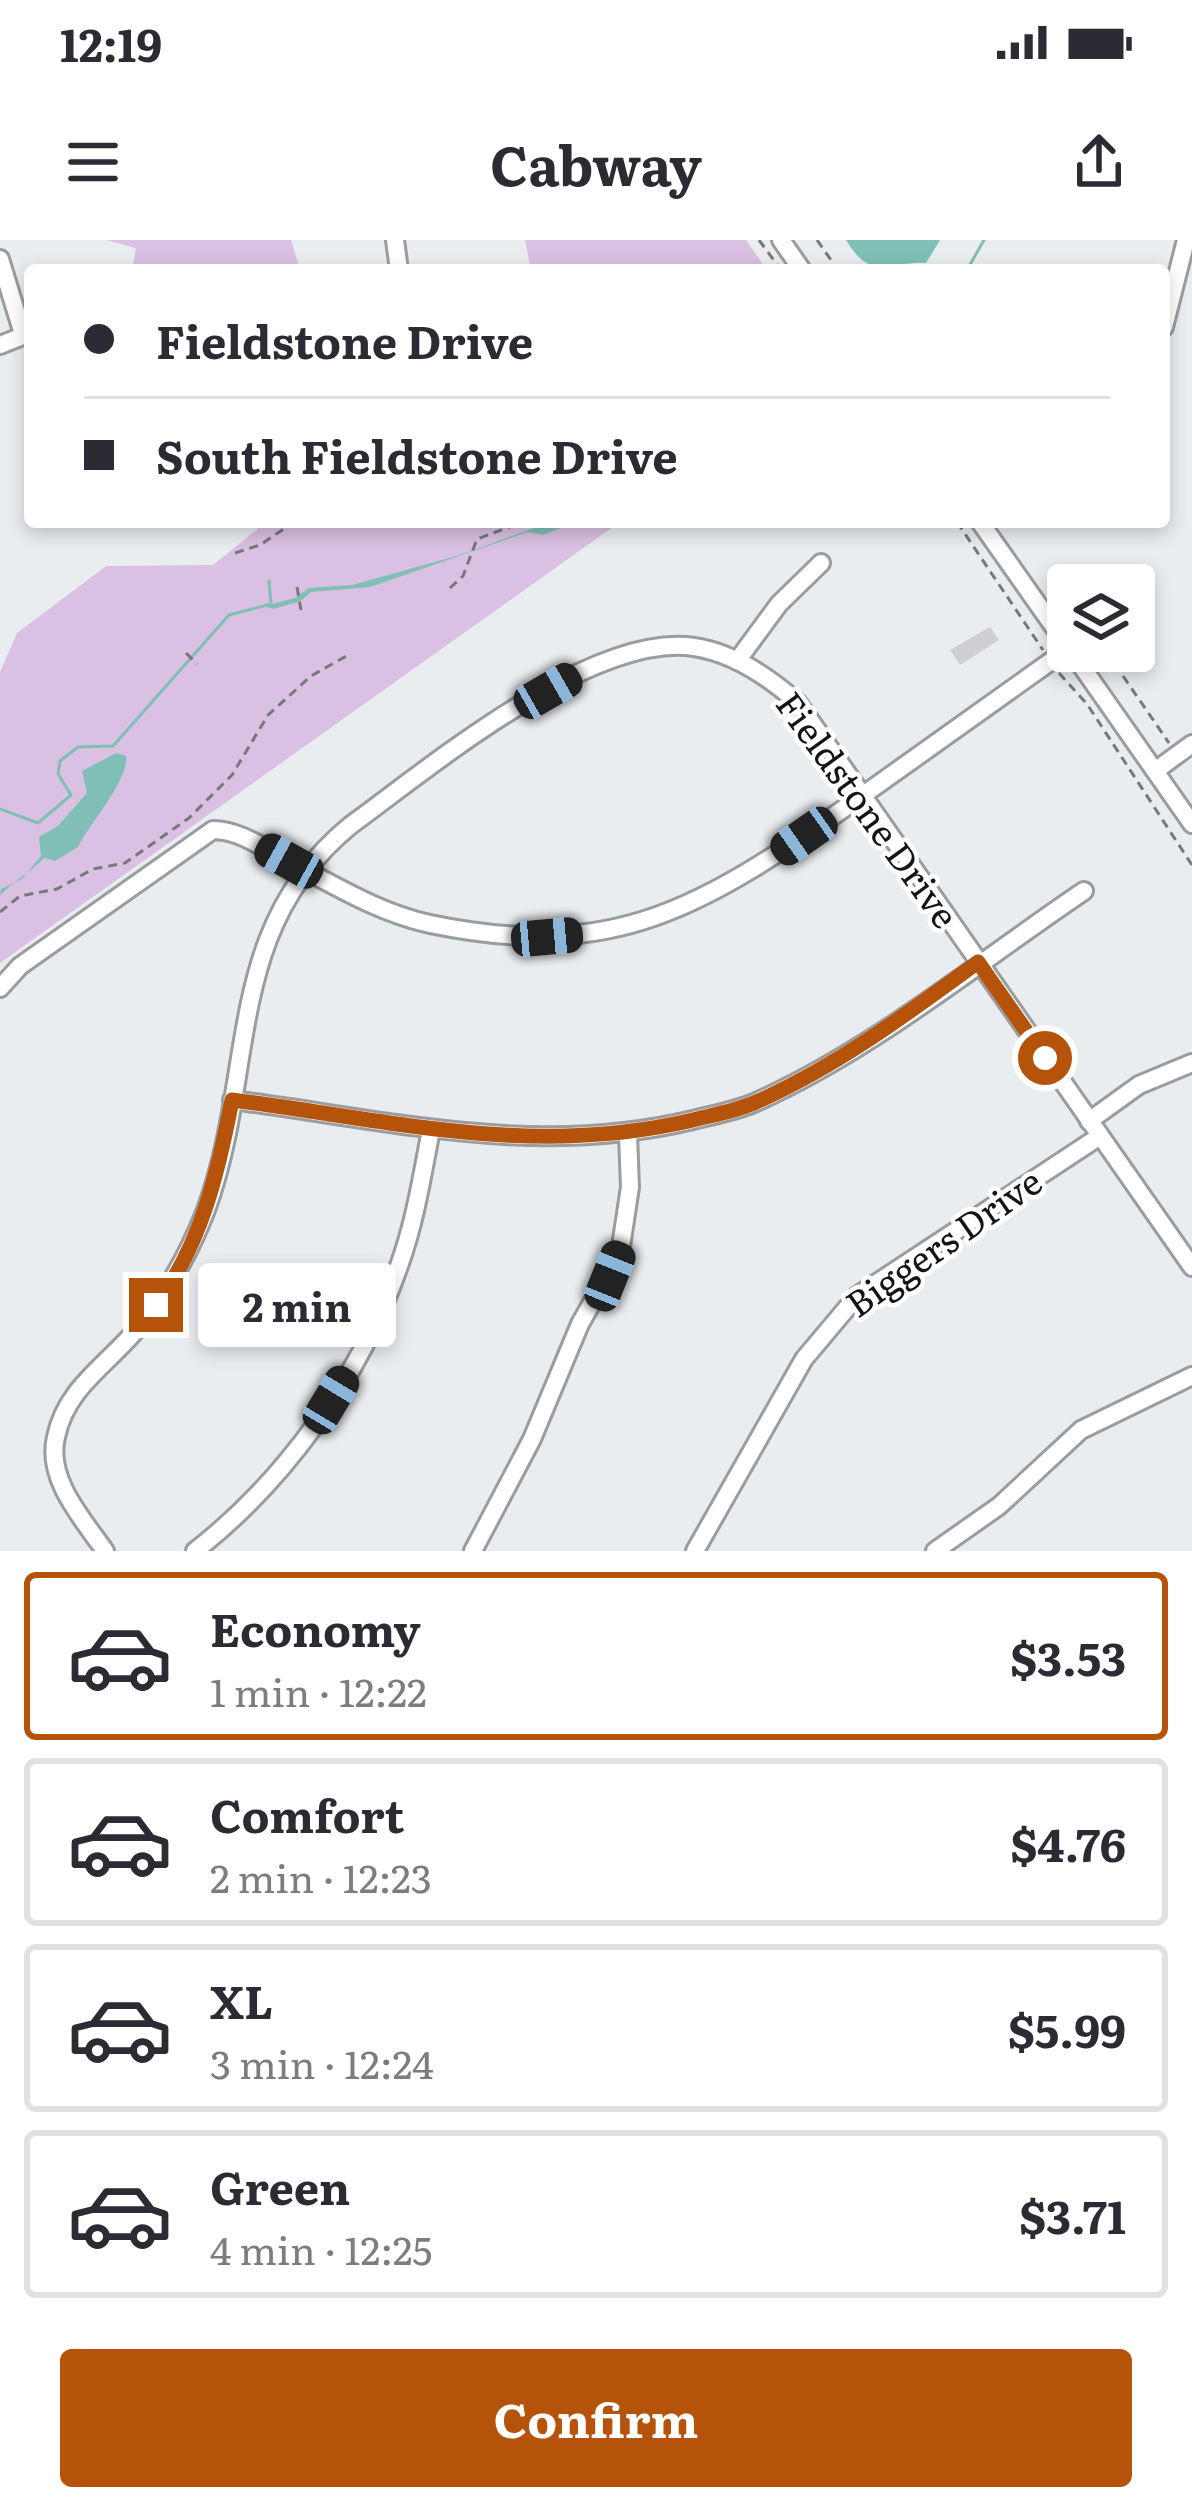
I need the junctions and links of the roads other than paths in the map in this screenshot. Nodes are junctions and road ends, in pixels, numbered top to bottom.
1 (1186, 240) edge
2 (0, 259) edge
3 (1170, 304) edge
4 (24, 326) edge
5 (985, 528) edge
6 (820, 563) dead end
7 (1047, 617) edge
8 (737, 661) junction
9 (1047, 664) edge
10 (1085, 672) edge
11 (1184, 749) edge
12 (1155, 771) junction
13 (862, 796) junction
14 (1192, 824) edge
15 (306, 870) junction
16 (1084, 891) dead end
17 (978, 962) junction
18 (0, 988) edge
19 (1192, 1063) edge
20 (232, 1100) junction
21 (1094, 1129) junction
22 (431, 1130) junction
23 (628, 1135) junction
24 (1192, 1268) edge
25 (1192, 1376) edge
26 (105, 1551) edge
27 (195, 1551) edge
28 (473, 1551) edge
29 (694, 1551) edge
30 (935, 1551) edge

1 - 3 street
2 - 4 street
5 - 7 street
6 - 8 street
8 - 13 street, Fieldstone Drive
8 - 15 street
9 - 13 street
10 - 12 street
11 - 12 street
12 - 14 street
13 - 15 street
13 - 17 street, Fieldstone Drive
15 - 18 street
15 - 20 street
16 - 17 street
17 - 21 street, Fieldstone Drive
17 - 23 street
19 - 21 street, Biggers Drive
20 - 22 street
20 - 26 street
21 - 24 street, Fieldstone Drive
21 - 29 street, Biggers Drive
22 - 23 street
22 - 27 street
23 - 28 street
25 - 30 street

